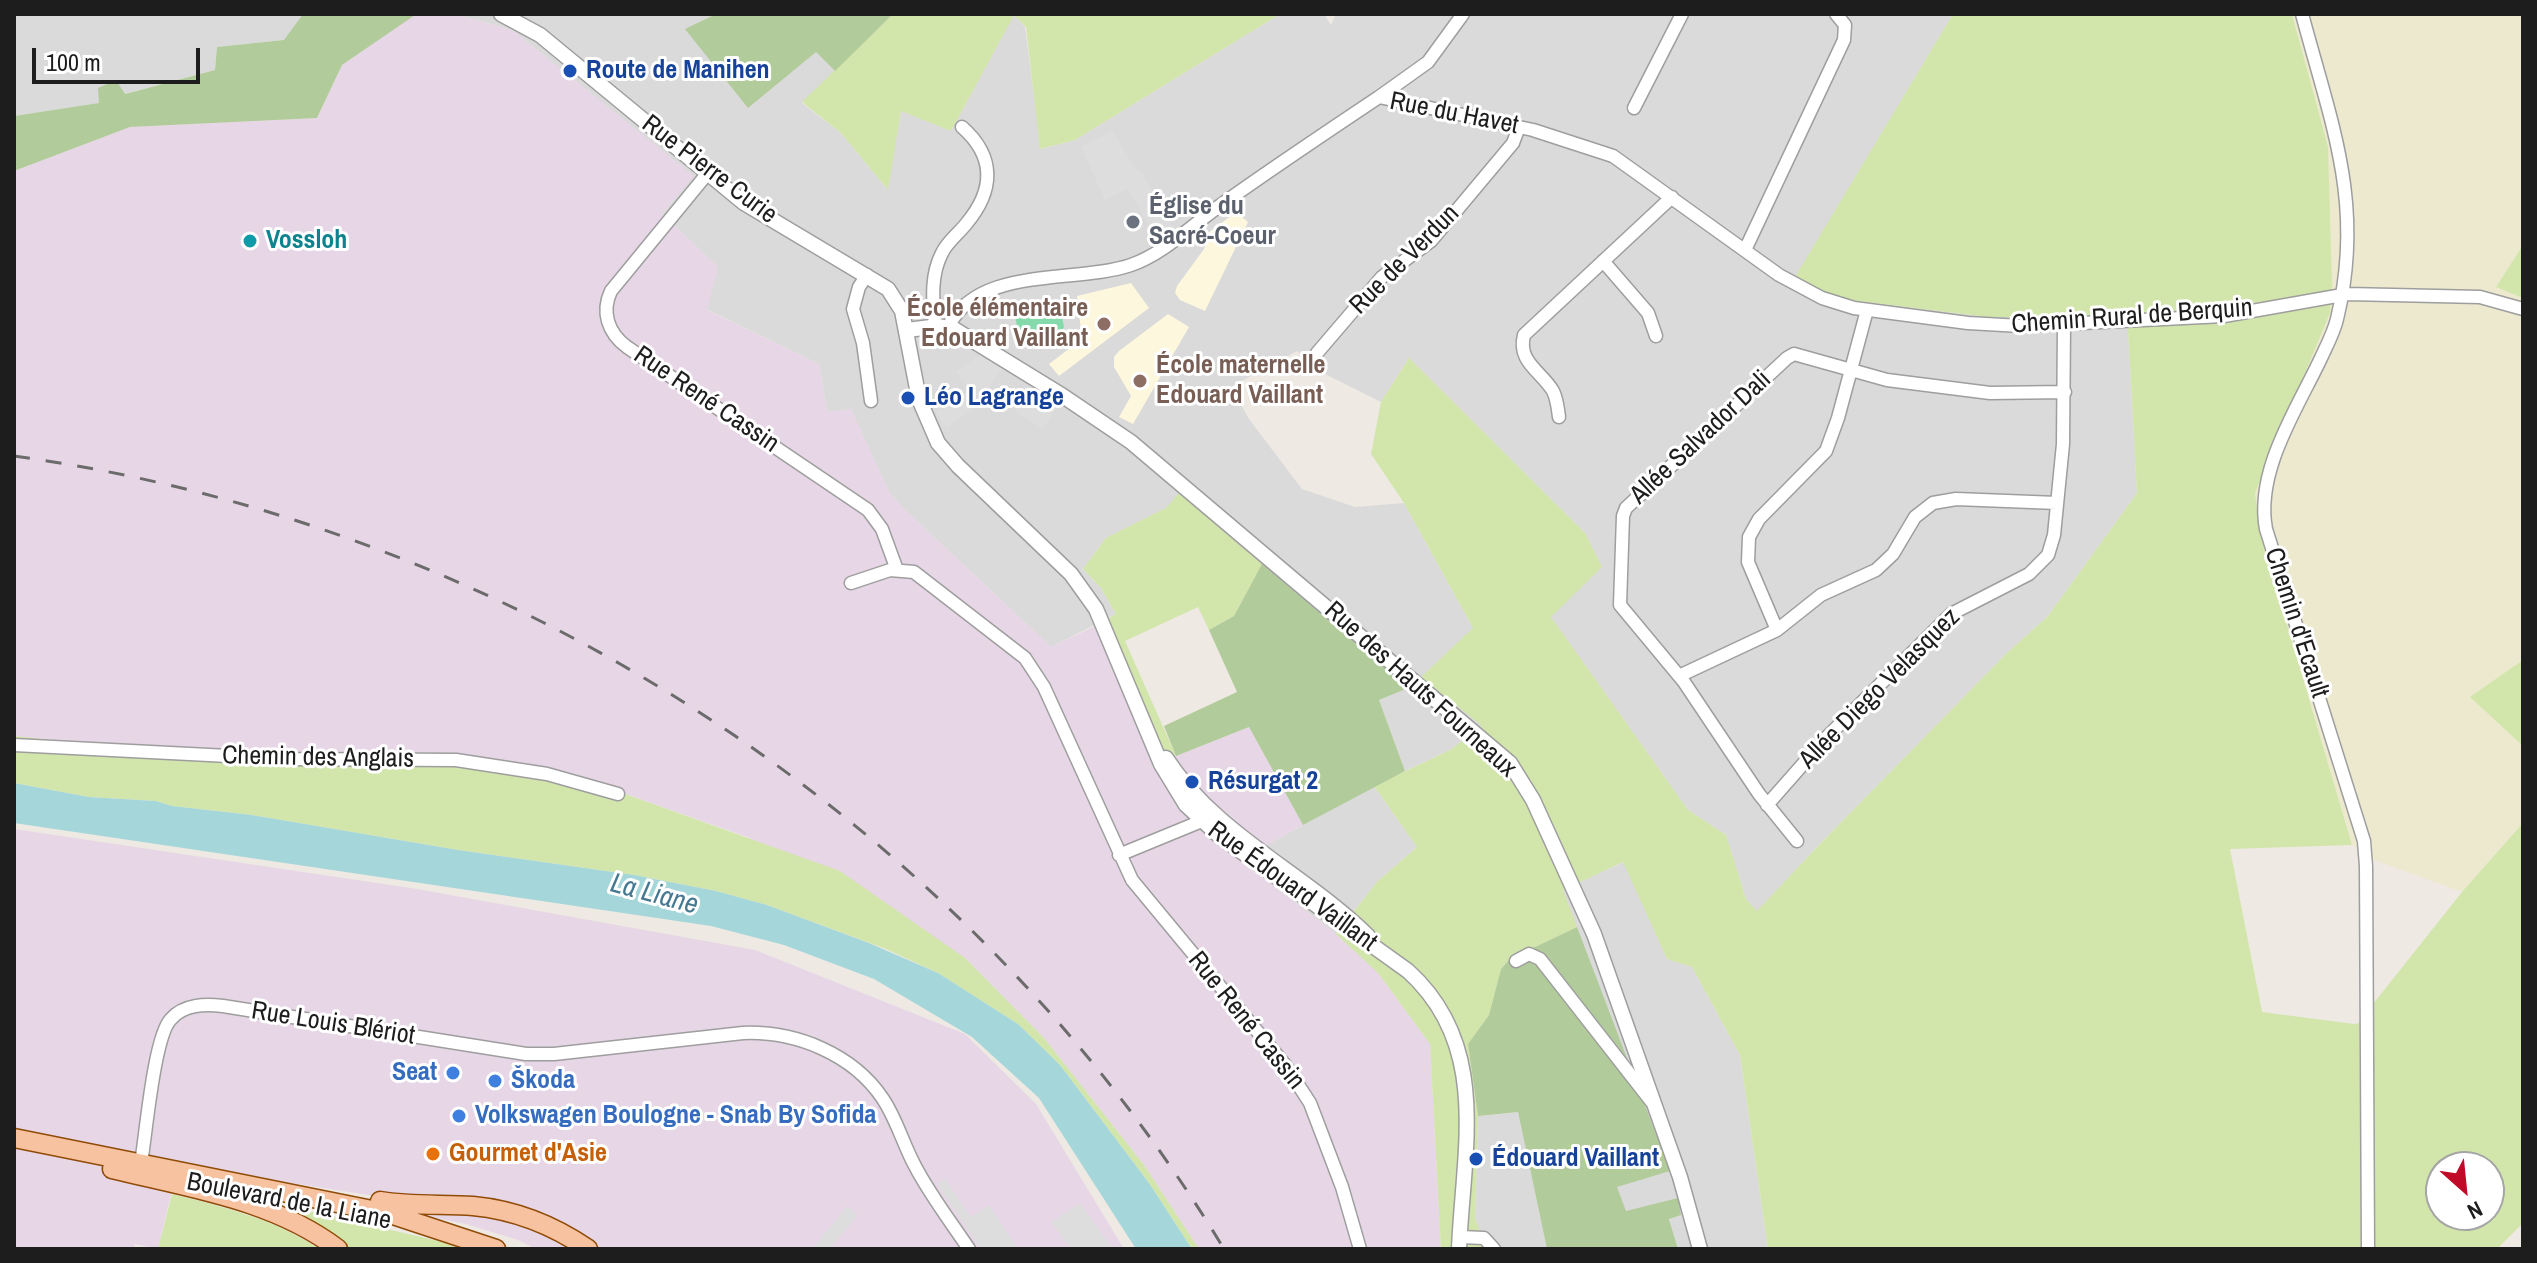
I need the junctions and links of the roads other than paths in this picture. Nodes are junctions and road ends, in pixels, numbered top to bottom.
1 (1463, 14) edge
2 (1682, 14) edge
3 (1836, 14) edge
4 (2302, 14) edge
5 (509, 15) edge
6 (1379, 97) junction
7 (1634, 108) dead end
8 (962, 127) dead end
9 (1519, 127) junction
10 (707, 174) junction
11 (1672, 197) junction
12 (1745, 250) junction
13 (1603, 261) junction
14 (867, 275) junction
15 (1793, 283) joint
16 (2342, 295) junction
17 (2523, 309) edge
18 (1867, 310) junction
19 (2064, 325) junction
20 (942, 326) junction
21 (907, 330) junction
22 (1656, 336) dead end
23 (1317, 353) dead end
24 (1851, 371) junction
25 (2065, 392) junction
26 (871, 401) dead end
27 (1559, 417) dead end
28 (2057, 503) junction
29 (897, 570) junction
30 (851, 583) dead end
31 (1777, 630) junction
32 (1679, 676) junction
33 (1149, 730) junction
34 (14, 745) edge
35 (618, 794) dead end
36 (1767, 805) junction
37 (1215, 815) junction
38 (1201, 821) junction
39 (1797, 841) dead end
40 (1119, 855) junction
41 (1392, 959) junction
42 (1516, 961) dead end
43 (1656, 1106) junction
44 (14, 1138) edge
45 (14, 1149) edge
46 (86, 1163) junction
47 (141, 1163) junction
48 (237, 1182) junction
49 (1463, 1243) edge
50 (488, 1246) edge
51 (338, 1249) edge
52 (588, 1249) edge
53 (969, 1249) edge
54 (1360, 1249) edge
55 (1494, 1249) edge
56 (1700, 1249) edge
57 (2368, 1249) edge

1 - 6 street
2 - 7 street
3 - 12 street
4 - 16 street, Chemin d'Ecault
5 - 10 street, Rue Pierre Curie
6 - 9 street, Rue du Havet
6 - 20 street, Rue du Havet
8 - 20 street
9 - 11 street, Rue du Havet
9 - 23 street, Rue de Verdun
10 - 14 street, Rue Pierre Curie
10 - 29 street, Rue René Cassin
11 - 12 street, Rue du Havet
11 - 13 street
12 - 15 street, Rue du Havet
13 - 22 street
13 - 27 street
14 - 21 street, Rue Pierre Curie
14 - 26 street
15 - 18 street, Chemin Rural de Berquin
16 - 17 street, Chemin Rural de Berquin
16 - 19 street, Chemin Rural de Berquin
16 - 57 street, Chemin d'Ecault
18 - 19 street, Chemin Rural de Berquin
18 - 24 street
19 - 25 street, Allée Diego Velasquez
20 - 21 street
20 - 43 street, Rue des Hauts Fourneaux
21 - 33 street, Rue Édouard Vaillant
24 - 25 street, Allée Salvador Dali
24 - 31 street
24 - 32 street, Allée Salvador Dali
25 - 28 street, Allée Diego Velasquez
28 - 31 street
28 - 36 street, Allée Diego Velasquez
29 - 30 street
29 - 40 street, Rue René Cassin
31 - 32 street
32 - 36 street, Allée Salvador Dali
33 - 37 street, Rue Édouard Vaillant
33 - 38 street, Rue Édouard Vaillant
34 - 35 street, Chemin des Anglais
36 - 39 street, Allée Salvador Dali
37 - 38 street
37 - 41 street, Rue Édouard Vaillant
38 - 40 street
38 - 41 street, Rue Édouard Vaillant
40 - 54 street, Rue René Cassin
41 - 49 street, Rue Édouard Vaillant
42 - 43 street
43 - 56 street, Rue des Hauts Fourneaux
44 - 47 main road, Boulevard de la Liane
45 - 46 main road, Boulevard de la Liane
46 - 50 main road, Boulevard de la Liane
46 - 51 main road, Boulevard de la Liane
47 - 48 main road, Boulevard de la Liane
47 - 53 street, Rue Louis Blériot
48 - 50 main road, Boulevard de la Liane
48 - 52 main road, Boulevard de la Liane
49 - 55 street

